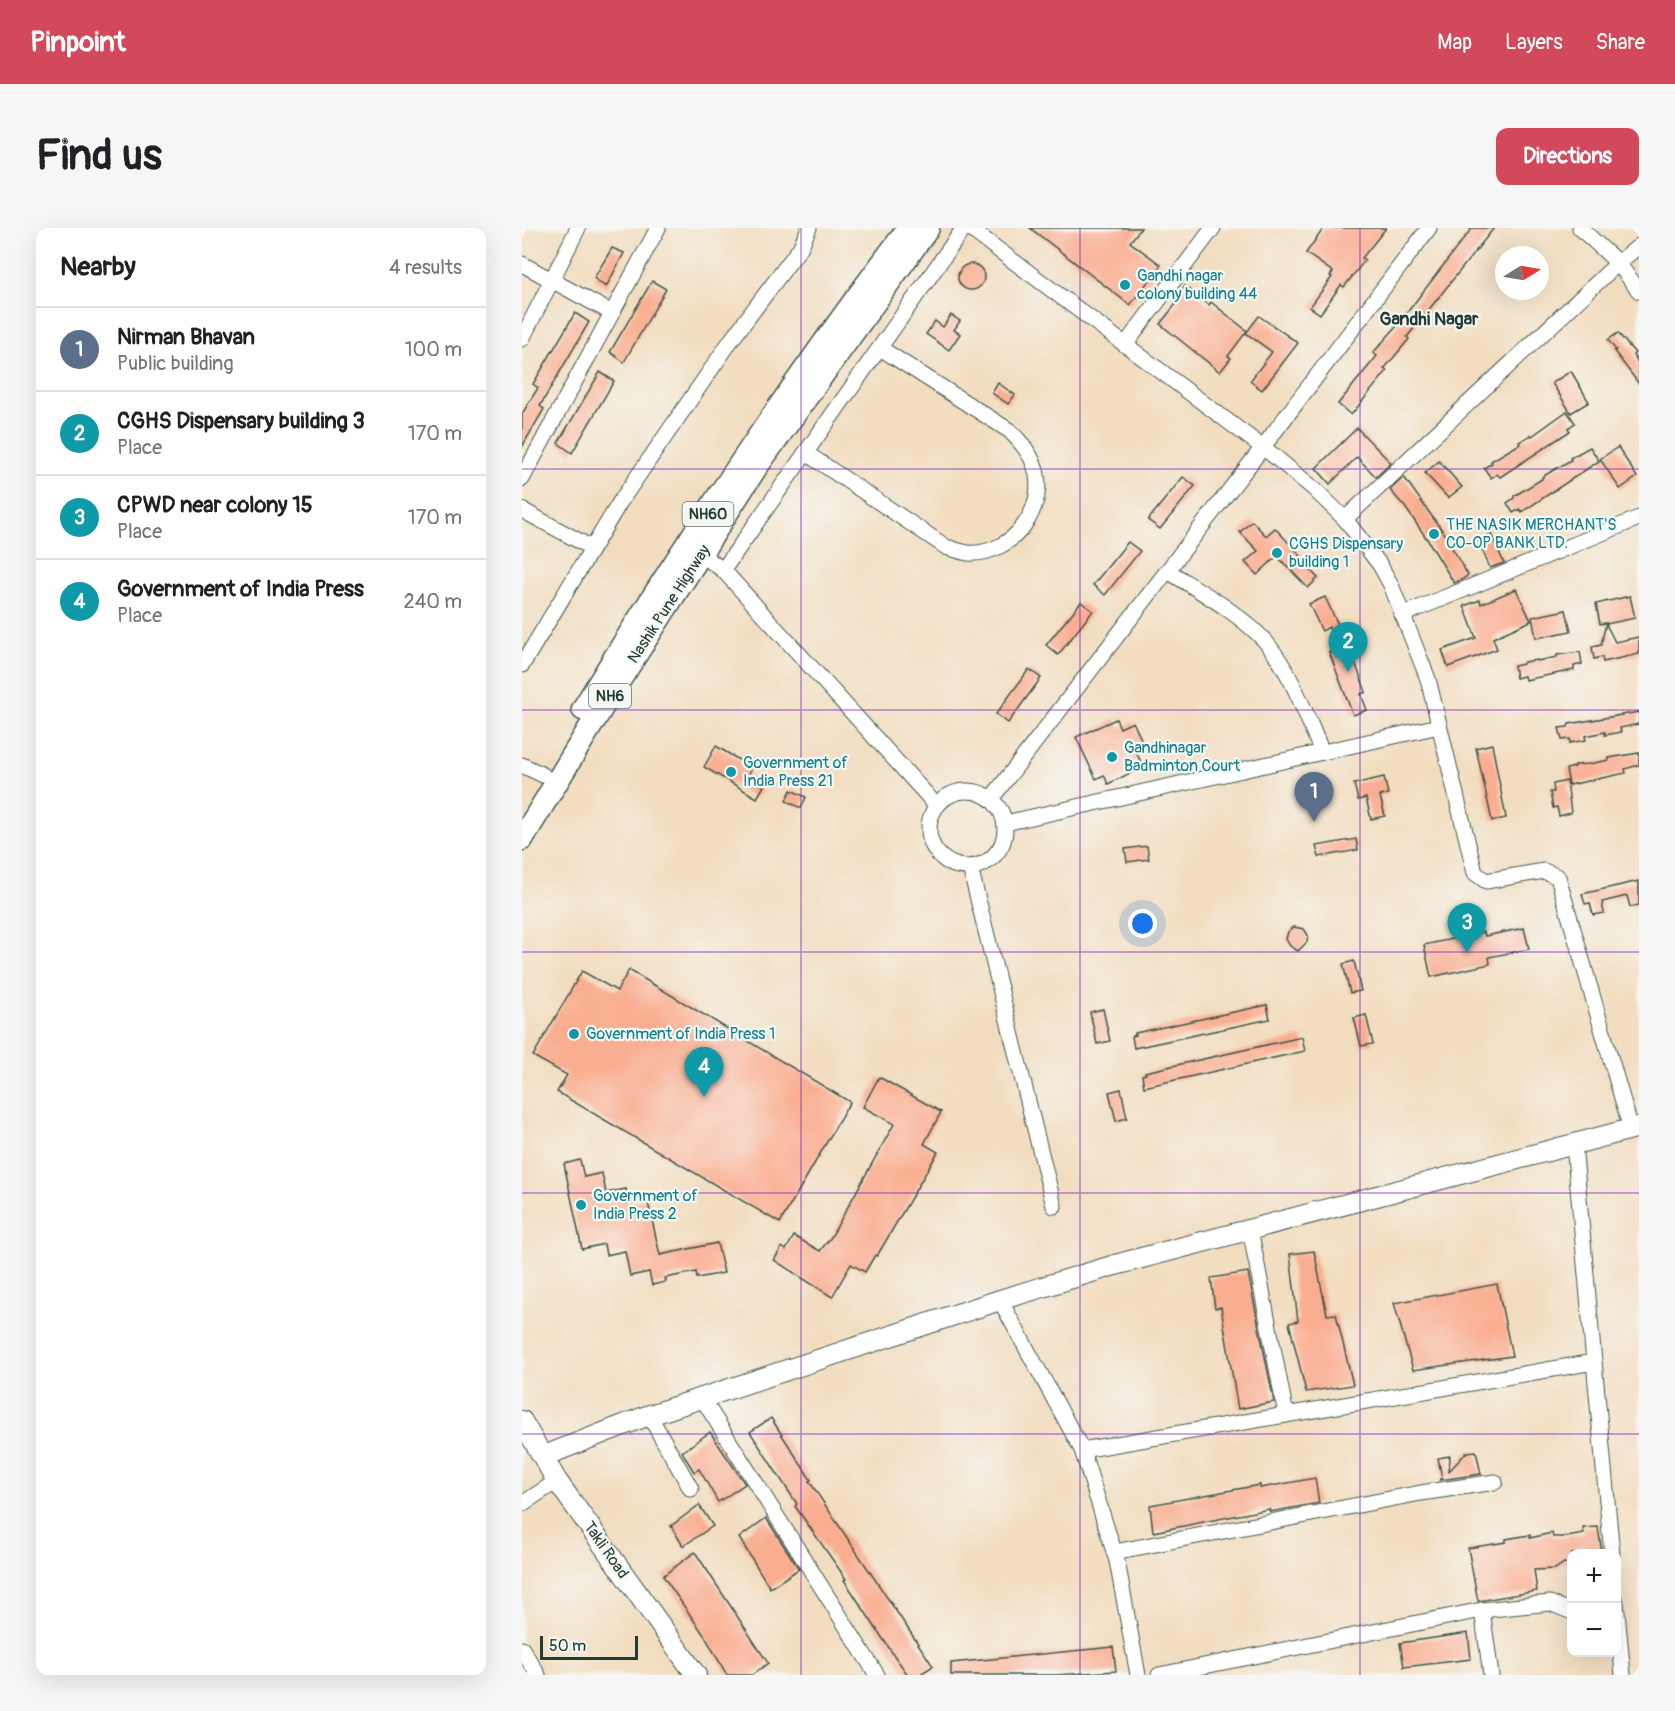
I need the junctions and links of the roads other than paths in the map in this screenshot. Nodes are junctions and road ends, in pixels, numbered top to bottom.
1 (578, 228) edge
2 (658, 228) edge
3 (809, 228) edge
4 (909, 228) edge
5 (928, 228) edge
6 (964, 228) edge
7 (969, 228) edge
8 (1213, 228) edge
9 (1429, 228) edge
10 (1580, 228) edge
11 (1639, 246) edge
12 (1618, 263) junction
13 (522, 264) edge
14 (552, 280) junction
15 (1639, 291) edge
16 (612, 313) junction
17 (522, 339) edge
18 (1125, 345) junction
19 (880, 348) junction
20 (1263, 447) junction
21 (806, 453) junction
22 (522, 479) edge
23 (522, 510) edge
24 (1639, 518) edge
25 (1345, 519) junction
26 (592, 548) junction
27 (702, 555) junction
28 (723, 570) junction
29 (1168, 570) junction
30 (1402, 615) junction
31 (522, 665) edge
32 (1439, 726) junction
33 (1322, 752) junction
34 (522, 765) edge
35 (543, 775) junction
36 (991, 799) junction
37 (936, 805) junction
38 (522, 810) edge
39 (1005, 823) junction
40 (522, 839) edge
41 (970, 867) junction
42 (1635, 1128) edge
43 (1574, 1144) junction
44 (1054, 1206) dead end
45 (1250, 1230) junction
46 (1000, 1300) junction
47 (1594, 1362) junction
48 (702, 1398) junction
49 (650, 1415) junction
50 (1286, 1415) junction
51 (522, 1421) edge
52 (1082, 1450) junction
53 (544, 1456) junction
54 (557, 1481) junction
55 (1495, 1482) dead end
56 (691, 1489) dead end
57 (522, 1504) edge
58 (1612, 1549) edge
59 (1114, 1552) junction
60 (1482, 1610) junction
61 (1567, 1610) edge
62 (522, 1649) edge
63 (1621, 1652) edge
64 (538, 1675) edge
65 (696, 1675) edge
66 (877, 1675) edge
67 (1138, 1675) edge
68 (1159, 1675) edge
69 (1491, 1675) edge
70 (1623, 1675) edge

1 - 14 street
2 - 16 street
3 - 26 street
4 - 35 highway, Nashik Pune Highway / NH60
5 - 27 highway, Nashik Pune Highway / NH60
6 - 19 street
7 - 18 street
8 - 18 street
9 - 20 street
10 - 12 street
11 - 12 street
12 - 15 street
12 - 25 street
13 - 14 street
14 - 16 street
14 - 17 street
16 - 22 street
18 - 20 street
19 - 21 street
19 - 21 street
20 - 25 street
20 - 29 street
21 - 28 street
23 - 26 street
24 - 30 street
25 - 30 street
26 - 31 street
27 - 28 street
27 - 40 highway, Nashik Pune Highway / NH6
28 - 37 street
29 - 33 street
29 - 36 street
30 - 32 street
32 - 33 street
32 - 42 street
33 - 39 street
34 - 35 street
35 - 38 highway, Nashik Pune Highway / NH60
36 - 37 street
36 - 39 street
37 - 41 street
39 - 41 street
41 - 44 street
42 - 43 main road
43 - 45 main road
43 - 47 street
45 - 46 main road
45 - 50 street
46 - 48 main road
46 - 52 street
47 - 50 street
47 - 58 street
48 - 49 main road
48 - 66 street
49 - 53 main road
49 - 56 street
50 - 52 street
51 - 53 main road, Takli Road
52 - 59 street
53 - 54 main road, Takli Road
54 - 57 street
54 - 65 main road, Takli Road
55 - 59 street
59 - 67 street
60 - 61 street
60 - 68 street
60 - 69 street
62 - 64 street
63 - 70 street

